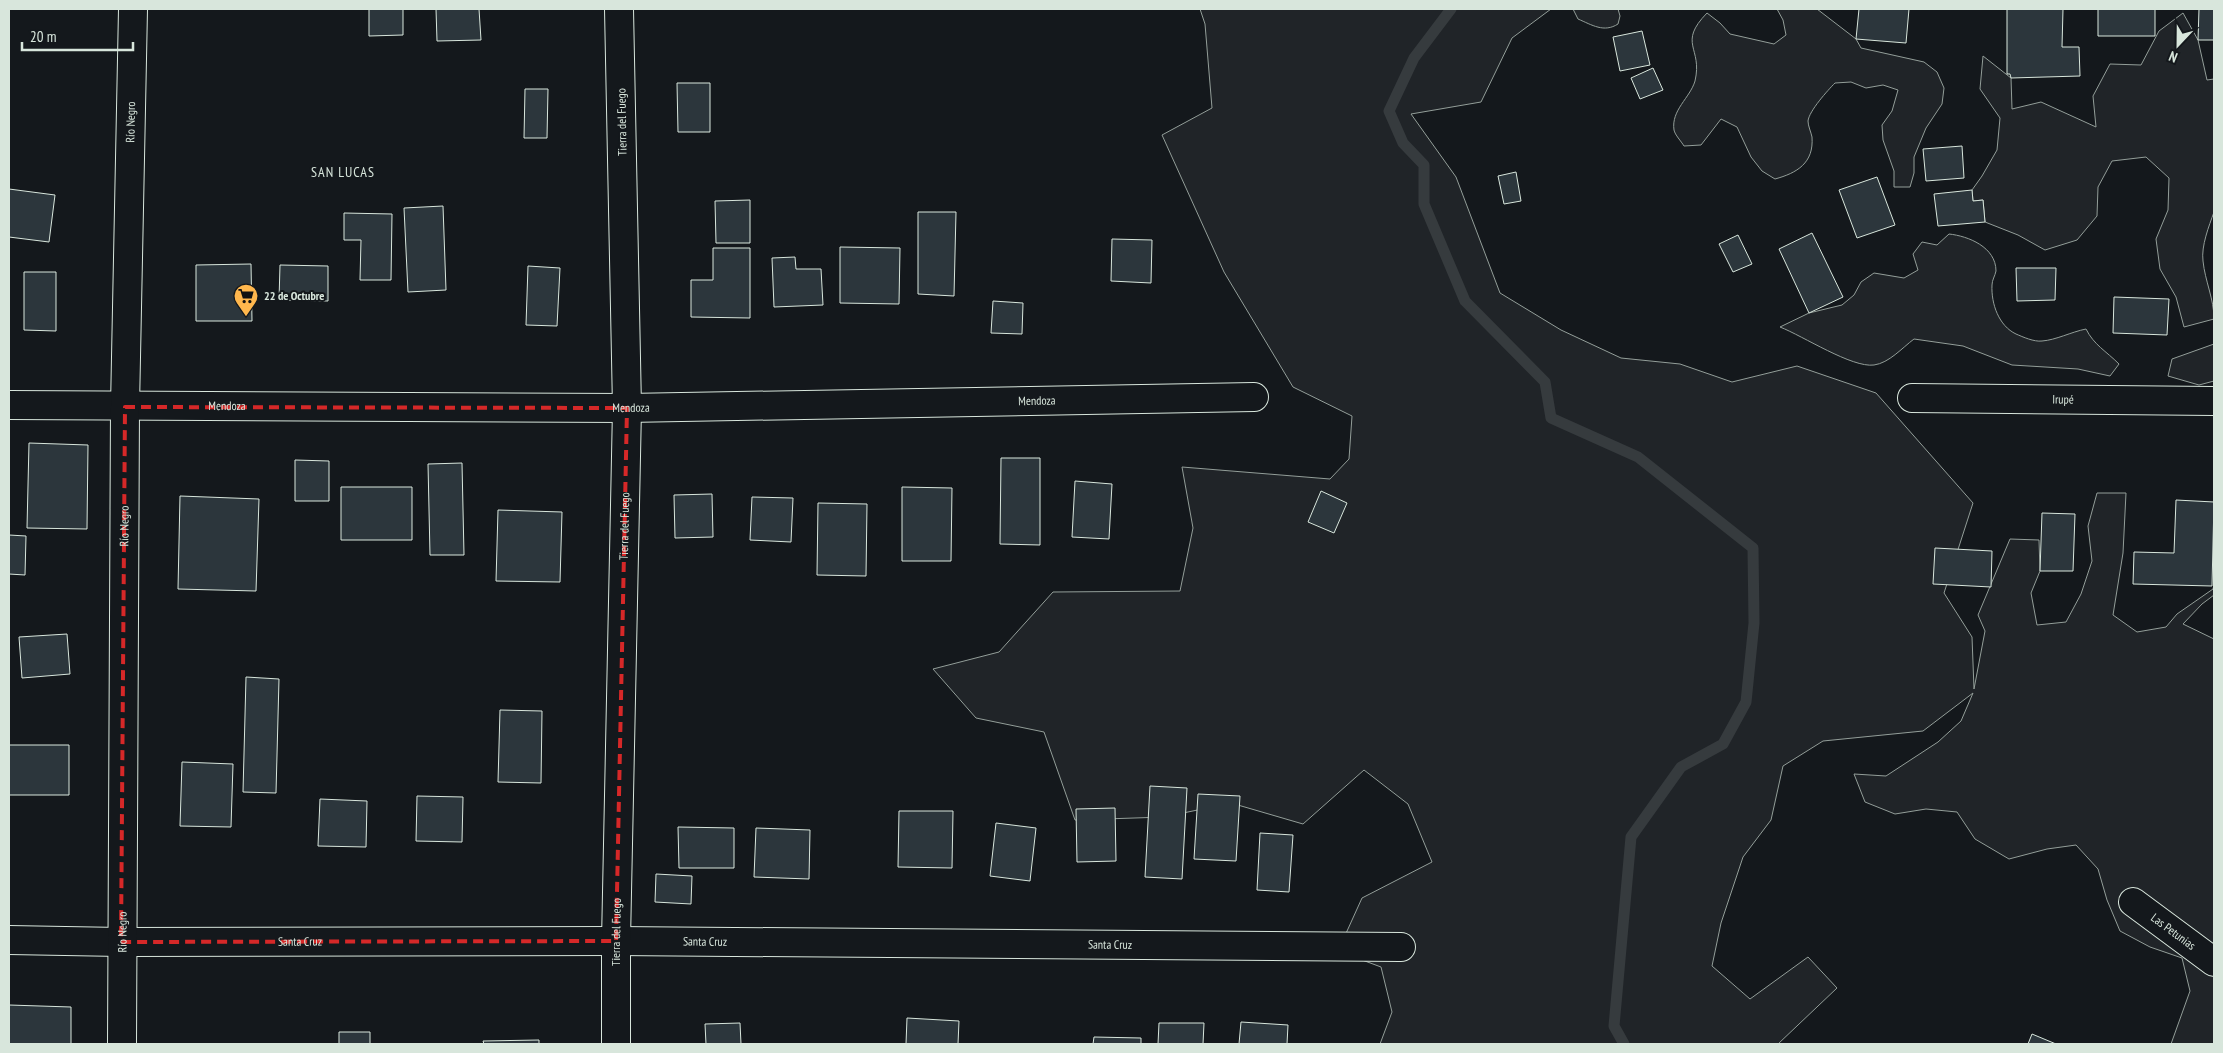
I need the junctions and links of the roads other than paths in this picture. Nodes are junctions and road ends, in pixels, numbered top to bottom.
1 (133, 9) edge
2 (620, 9) edge
3 (1254, 397) dead end
4 (1912, 398) dead end
5 (2214, 401) edge
6 (9, 405) edge
7 (125, 407) junction
8 (627, 408) junction
9 (2133, 902) dead end
10 (9, 940) edge
11 (616, 941) junction
12 (121, 942) junction
13 (1400, 947) dead end
14 (2214, 962) edge
15 (122, 1044) edge
16 (616, 1044) edge

1 - 7 street, Río Negro
2 - 8 street, Tierra del Fuego
3 - 8 street, Mendoza
4 - 5 street, Irupé
6 - 7 street, Mendoza
7 - 8 street, Mendoza
7 - 12 street, Río Negro
8 - 11 street, Tierra del Fuego
9 - 14 street, Las Petunias
10 - 12 street, Santa Cruz
11 - 12 street, Santa Cruz
11 - 13 street, Santa Cruz
11 - 16 street, Tierra del Fuego
12 - 15 street, Río Negro

